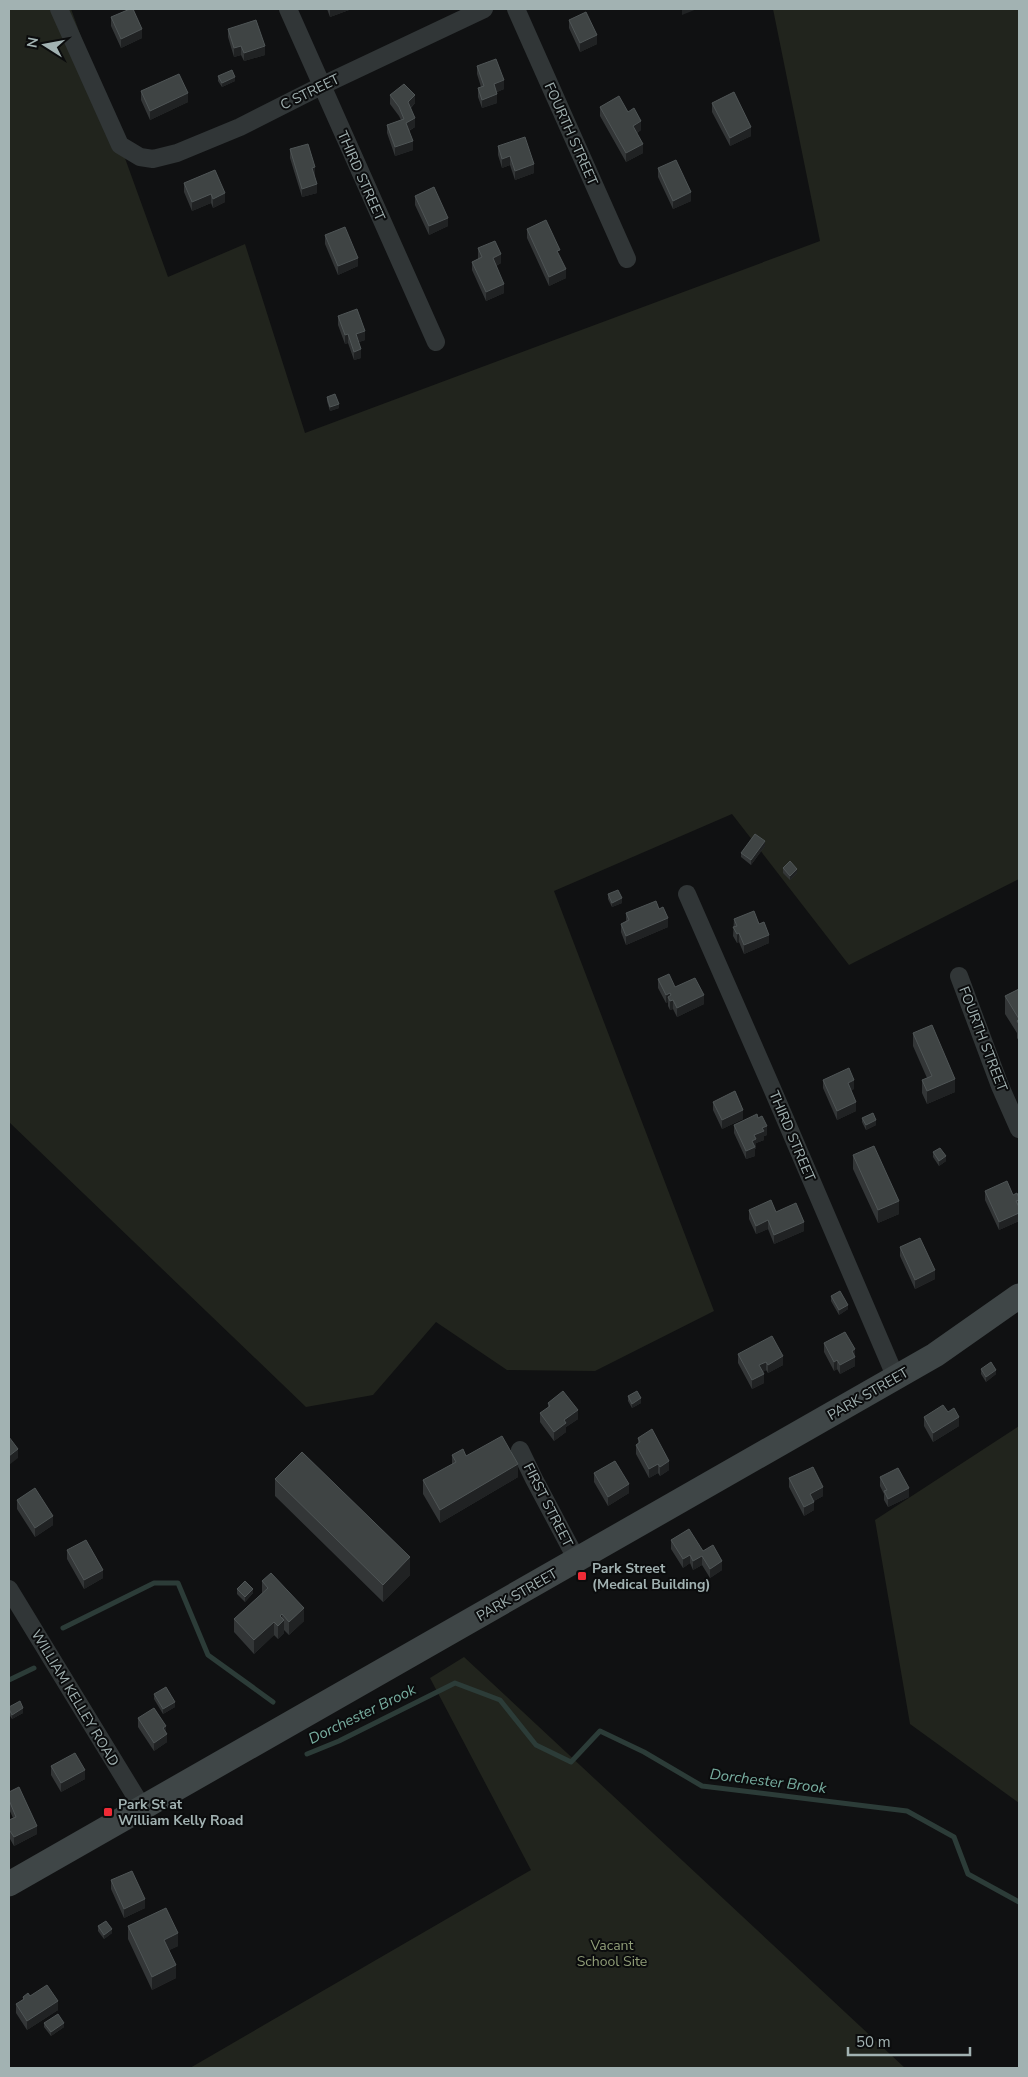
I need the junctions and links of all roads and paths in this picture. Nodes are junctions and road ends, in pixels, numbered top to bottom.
1 (58, 9) edge
2 (288, 9) edge
3 (484, 9) edge
4 (516, 9) edge
5 (321, 86) junction
6 (627, 258) dead end
7 (436, 342) dead end
8 (687, 894) dead end
9 (959, 976) dead end
10 (1019, 1129) edge
11 (1019, 1296) edge
12 (896, 1378) junction
13 (520, 1450) dead end
14 (577, 1560) junction
15 (9, 1589) edge
16 (142, 1808) junction
17 (9, 1884) edge

1 - 5 street, C STREET
2 - 5 street, THIRD STREET
3 - 5 street, C STREET
4 - 6 street, FOURTH STREET
5 - 7 street, THIRD STREET
8 - 12 street, THIRD STREET
9 - 10 street, FOURTH STREET
11 - 12 main road, PARK STREET
12 - 14 main road, PARK STREET
13 - 14 street, FIRST STREET
14 - 16 main road, PARK STREET
15 - 16 street, WILLIAM KELLEY ROAD
16 - 17 main road, PARK STREET

